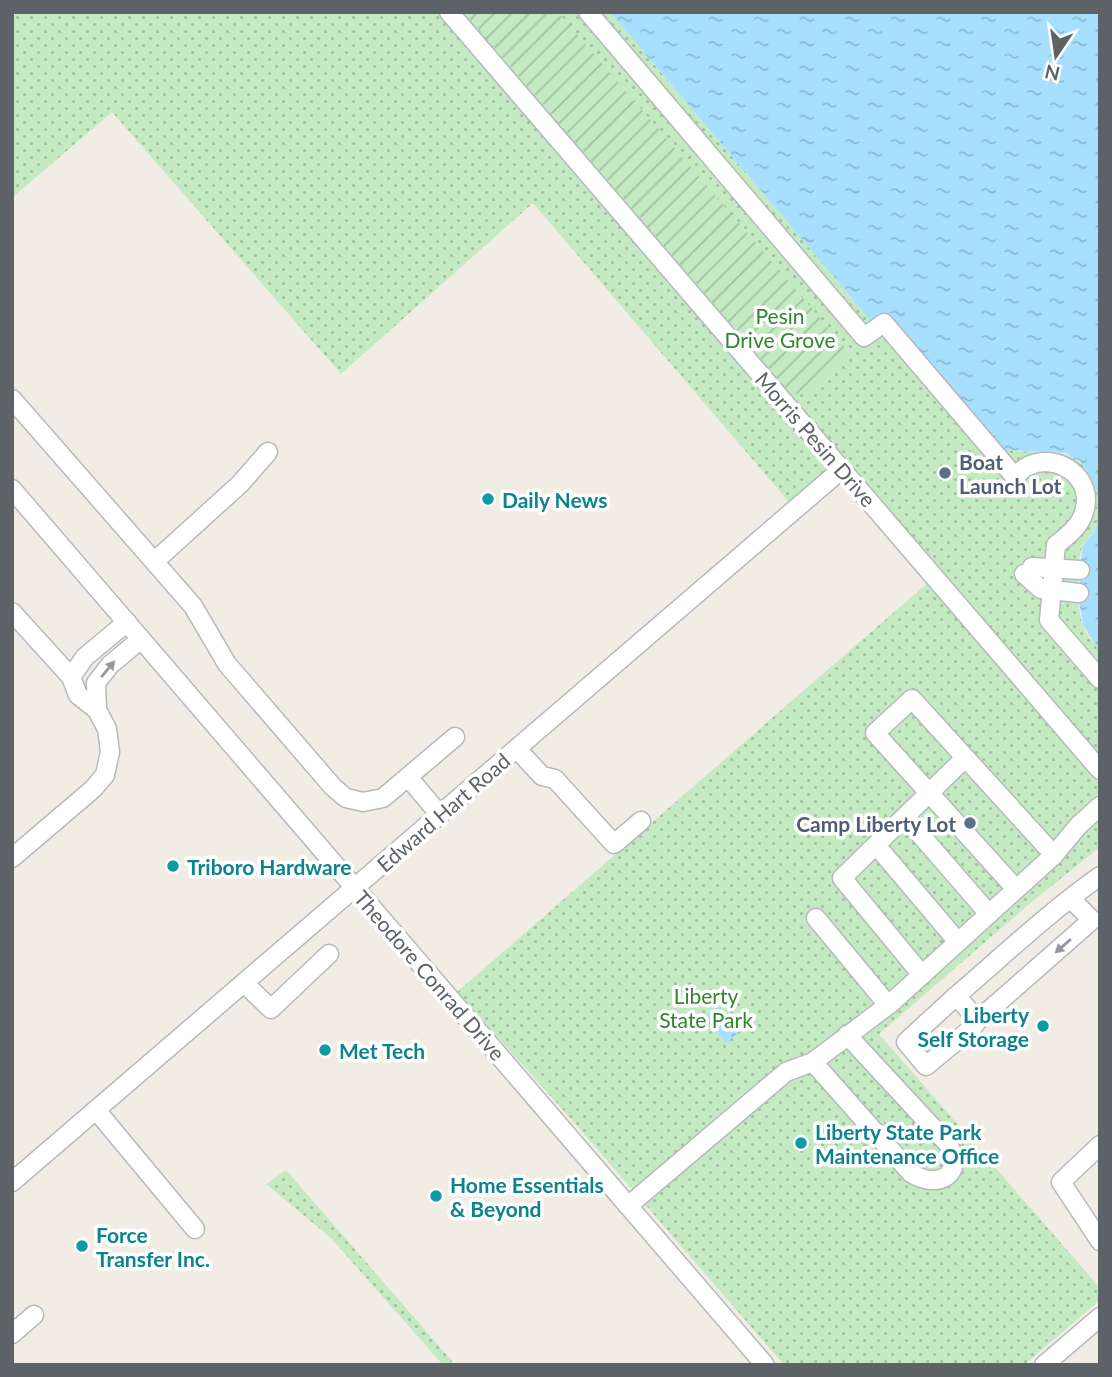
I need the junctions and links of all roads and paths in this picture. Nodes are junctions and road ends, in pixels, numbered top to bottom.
1 (449, 12) edge
2 (588, 12) edge
3 (12, 399) edge
4 (268, 452) dead end
5 (842, 469) junction
6 (12, 489) edge
7 (155, 561) junction
8 (1054, 569) junction
9 (1080, 570) dead end
10 (1051, 590) junction
11 (1079, 593) dead end
12 (12, 612) edge
13 (127, 622) junction
14 (141, 639) junction
15 (71, 677) junction
16 (1100, 679) edge
17 (97, 710) junction
18 (455, 737) dead end
19 (517, 748) junction
20 (965, 758) junction
21 (1100, 770) edge
22 (408, 777) junction
23 (929, 793) junction
24 (1100, 806) edge
25 (440, 815) junction
26 (905, 817) junction
27 (641, 821) dead end
28 (876, 845) junction
29 (1054, 855) junction
30 (12, 858) edge
31 (1100, 876) edge
32 (355, 888) junction
33 (1016, 890) junction
34 (1072, 899) junction
35 (989, 914) junction
36 (816, 918) dead end
37 (1096, 919) edge
38 (958, 942) junction
39 (329, 954) dead end
40 (922, 975) junction
41 (244, 983) junction
42 (956, 996) junction
43 (888, 1005) junction
44 (978, 1020) junction
45 (847, 1035) junction
46 (813, 1062) junction
47 (96, 1110) junction
48 (1100, 1145) edge
49 (12, 1182) edge
50 (628, 1206) junction
51 (195, 1229) dead end
52 (1100, 1241) edge
53 (34, 1315) dead end
54 (1100, 1317) edge
55 (12, 1334) edge
56 (765, 1365) edge
57 (1044, 1365) edge

1 - 5 street, Morris Pesin Drive
2 - 8 street
3 - 7 street
4 - 7 street
5 - 19 street, Edward Hart Road
5 - 21 street, Morris Pesin Drive
6 - 13 street, Theodore Conrad Drive
7 - 22 street
8 - 9 street
8 - 10 street
8 - 10 street
10 - 11 street
10 - 16 street
12 - 15 street
13 - 14 street, Theodore Conrad Drive
13 - 15 street
17 -> 14 street
14 - 32 street, Theodore Conrad Drive
15 - 17 street
17 - 30 street
18 - 22 street
19 - 25 street, Edward Hart Road
19 - 27 street
20 - 23 street
20 - 23 street
20 - 29 street
22 - 25 street
23 - 26 street
23 - 33 street
24 - 29 street
25 - 32 street, Edward Hart Road
26 - 28 street
26 - 35 street
28 - 38 street
28 - 40 street
29 - 33 street
31 - 34 street
32 - 41 street, Edward Hart Road
32 - 50 street, Theodore Conrad Drive
33 - 35 street
34 - 37 street
34 - 42 street
35 - 38 street
36 - 43 street
37 -> 44 street
38 - 40 street
39 - 41 street
40 - 43 street
41 - 47 street, Edward Hart Road
42 - 44 street
42 - 44 street
43 - 45 street
45 - 46 street
45 - 46 street
46 - 50 street
47 - 49 street, Edward Hart Road
47 - 51 street
48 - 52 street
50 - 56 street, Theodore Conrad Drive
53 - 55 street
54 - 57 street

